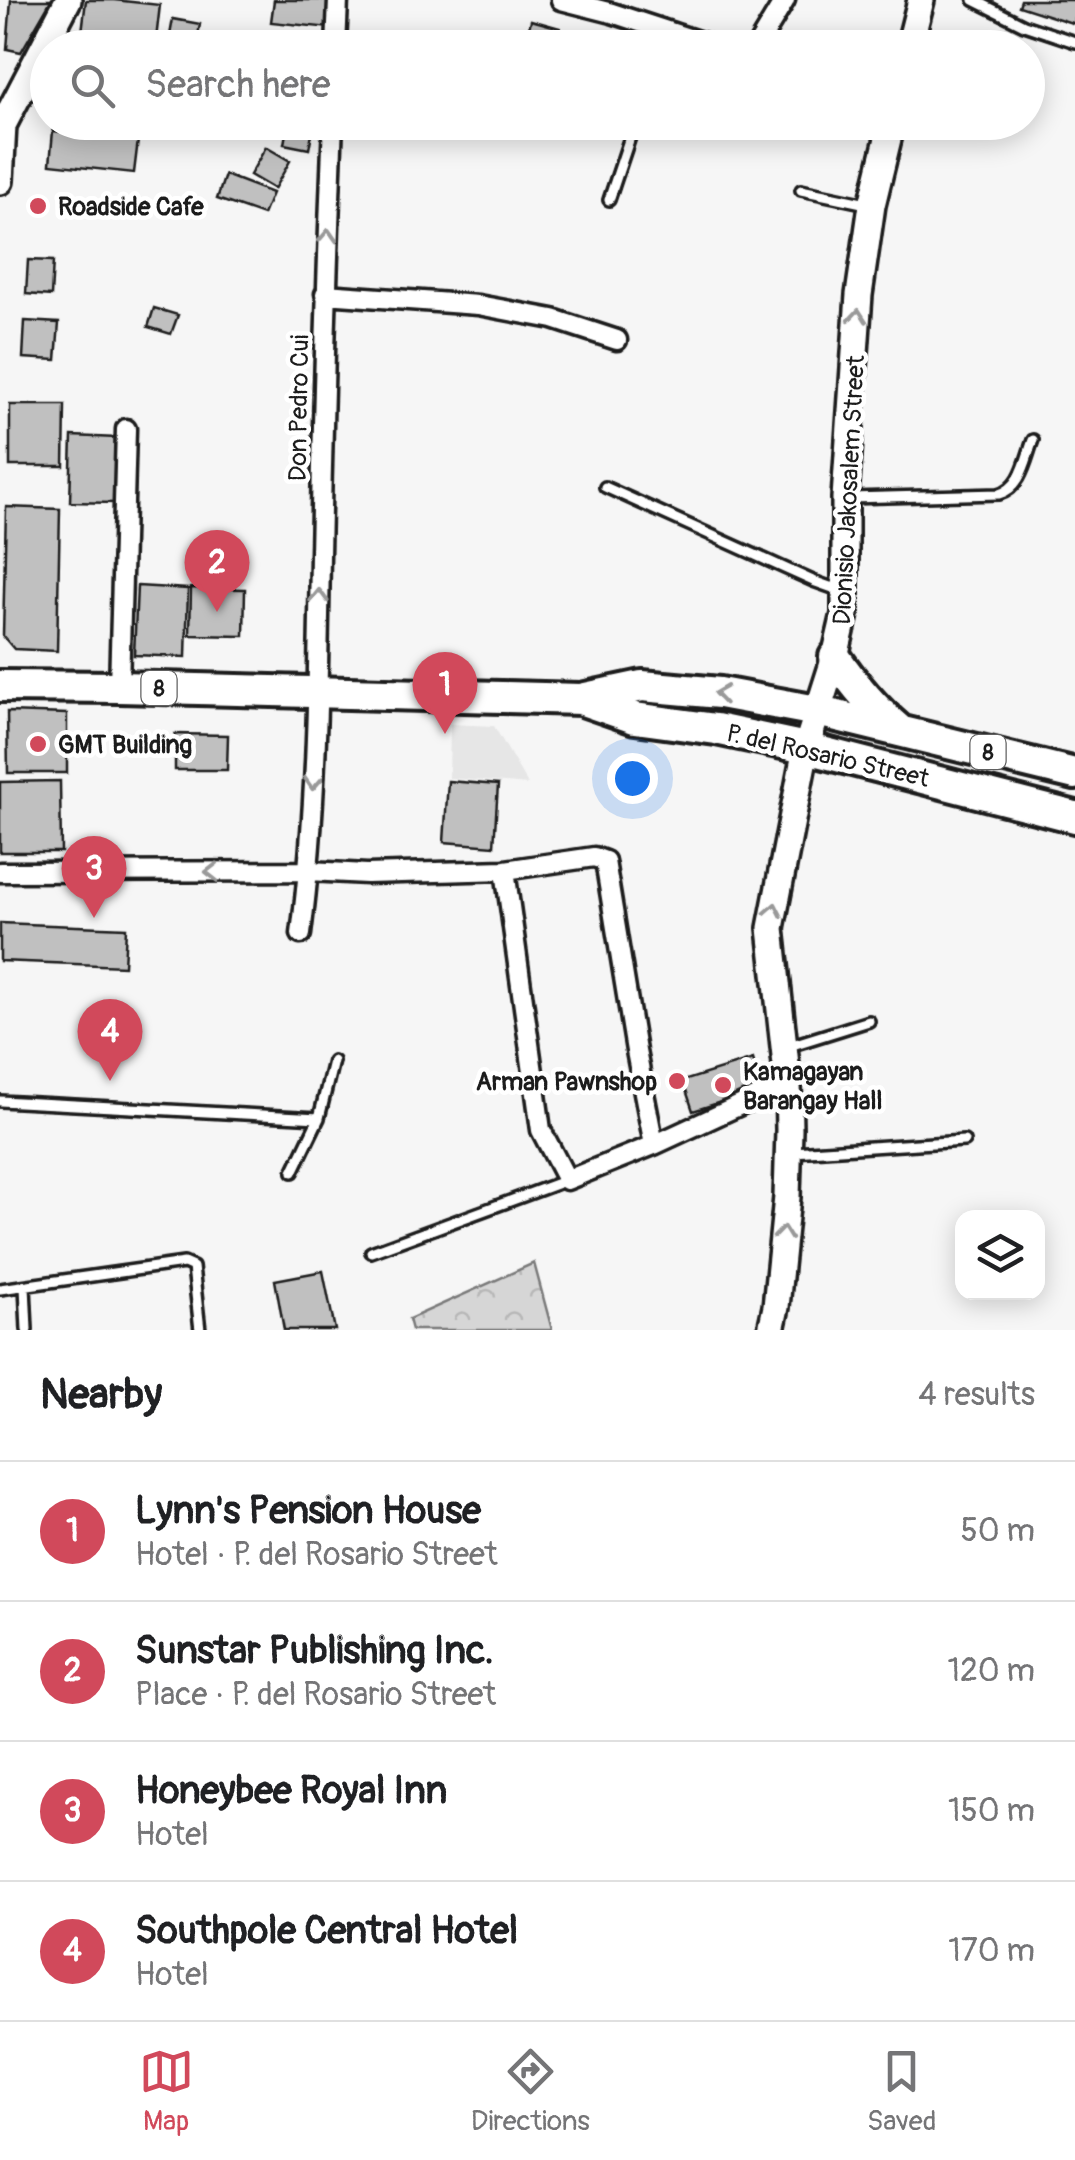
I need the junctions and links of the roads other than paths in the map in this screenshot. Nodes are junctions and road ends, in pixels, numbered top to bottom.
1 (68, 0) edge
2 (338, 0) edge
3 (561, 0) edge
4 (785, 0) edge
5 (920, 0) edge
6 (974, 0) edge
7 (52, 30) edge
8 (337, 30) edge
9 (640, 30) edge
10 (767, 30) edge
11 (913, 30) edge
12 (1039, 30) edge
13 (1045, 32) edge
14 (1075, 42) edge
15 (30, 69) edge
16 (1, 122) edge
17 (332, 140) edge
18 (629, 140) edge
19 (888, 140) edge
20 (0, 181) edge
21 (801, 190) dead end
22 (609, 200) dead end
23 (872, 204) junction
24 (326, 294) junction
25 (617, 340) dead end
26 (126, 429) dead end
27 (1033, 440) dead end
28 (605, 487) dead end
29 (845, 498) junction
30 (846, 593) junction
31 (836, 657) junction
32 (0, 686) edge
33 (119, 687) junction
34 (318, 694) junction
35 (581, 699) junction
36 (817, 711) junction
37 (900, 731) junction
38 (806, 748) junction
39 (1075, 774) edge
40 (1075, 818) edge
41 (505, 870) junction
42 (309, 871) junction
43 (0, 872) edge
44 (301, 934) dead end
45 (869, 1020) dead end
46 (784, 1048) junction
47 (334, 1061) dead end
48 (788, 1083) junction
49 (0, 1101) edge
50 (319, 1118) junction
51 (964, 1141) dead end
52 (654, 1144) junction
53 (788, 1153) junction
54 (294, 1172) dead end
55 (566, 1180) junction
56 (371, 1252) dead end
57 (24, 1286) junction
58 (0, 1288) edge
59 (27, 1330) edge
60 (200, 1330) edge
61 (771, 1330) edge

1 - 7 street
2 - 8 street
3 - 9 street
4 - 10 street
5 - 11 street
6 - 12 lane
13 - 14 lane
15 - 16 street
16 - 20 street
24 -> 17 street, Don Pedro Cui
18 - 22 lane
19 - 23 street, Dionisio Jakosalem Street
21 - 23 lane
29 -> 23 street, Dionisio Jakosalem Street
24 - 25 street
34 -> 24 street, Don Pedro Cui
26 - 33 street
27 - 29 lane
28 - 30 lane
29 - 30 street, Dionisio Jakosalem Street
30 - 31 street, Dionisio Jakosalem Street
31 - 36 street, Dionisio Jakosalem Street
31 - 37 main road
32 - 33 main road, P. del Rosario Street / 8
33 - 34 main road, P. del Rosario Street / 8
34 - 35 main road, P. del Rosario Street / 8
34 -> 42 street, Don Pedro Cui
36 -> 35 main road, P. del Rosario Street / 8
35 - 38 main road, P. del Rosario Street / 8
36 - 37 main road, P. del Rosario Street / 8
36 - 38 street, Dionisio Jakosalem Street
37 - 39 main road, P. del Rosario Street / 8
38 - 40 main road, P. del Rosario Street / 8
46 -> 38 street, Dionisio Jakosalem Street
41 - 42 street
41 - 52 street
41 - 55 street
42 -> 43 street
42 - 44 street, Don Pedro Cui
45 - 46 lane
46 - 48 street, Dionisio Jakosalem Street
47 - 50 lane
48 - 52 street
48 - 53 street, Dionisio Jakosalem Street
49 - 50 lane
50 - 54 lane
51 - 53 lane
52 - 55 street
61 -> 53 street, Dionisio Jakosalem Street
55 - 56 lane
57 - 58 lane
57 - 59 lane
57 - 60 lane

